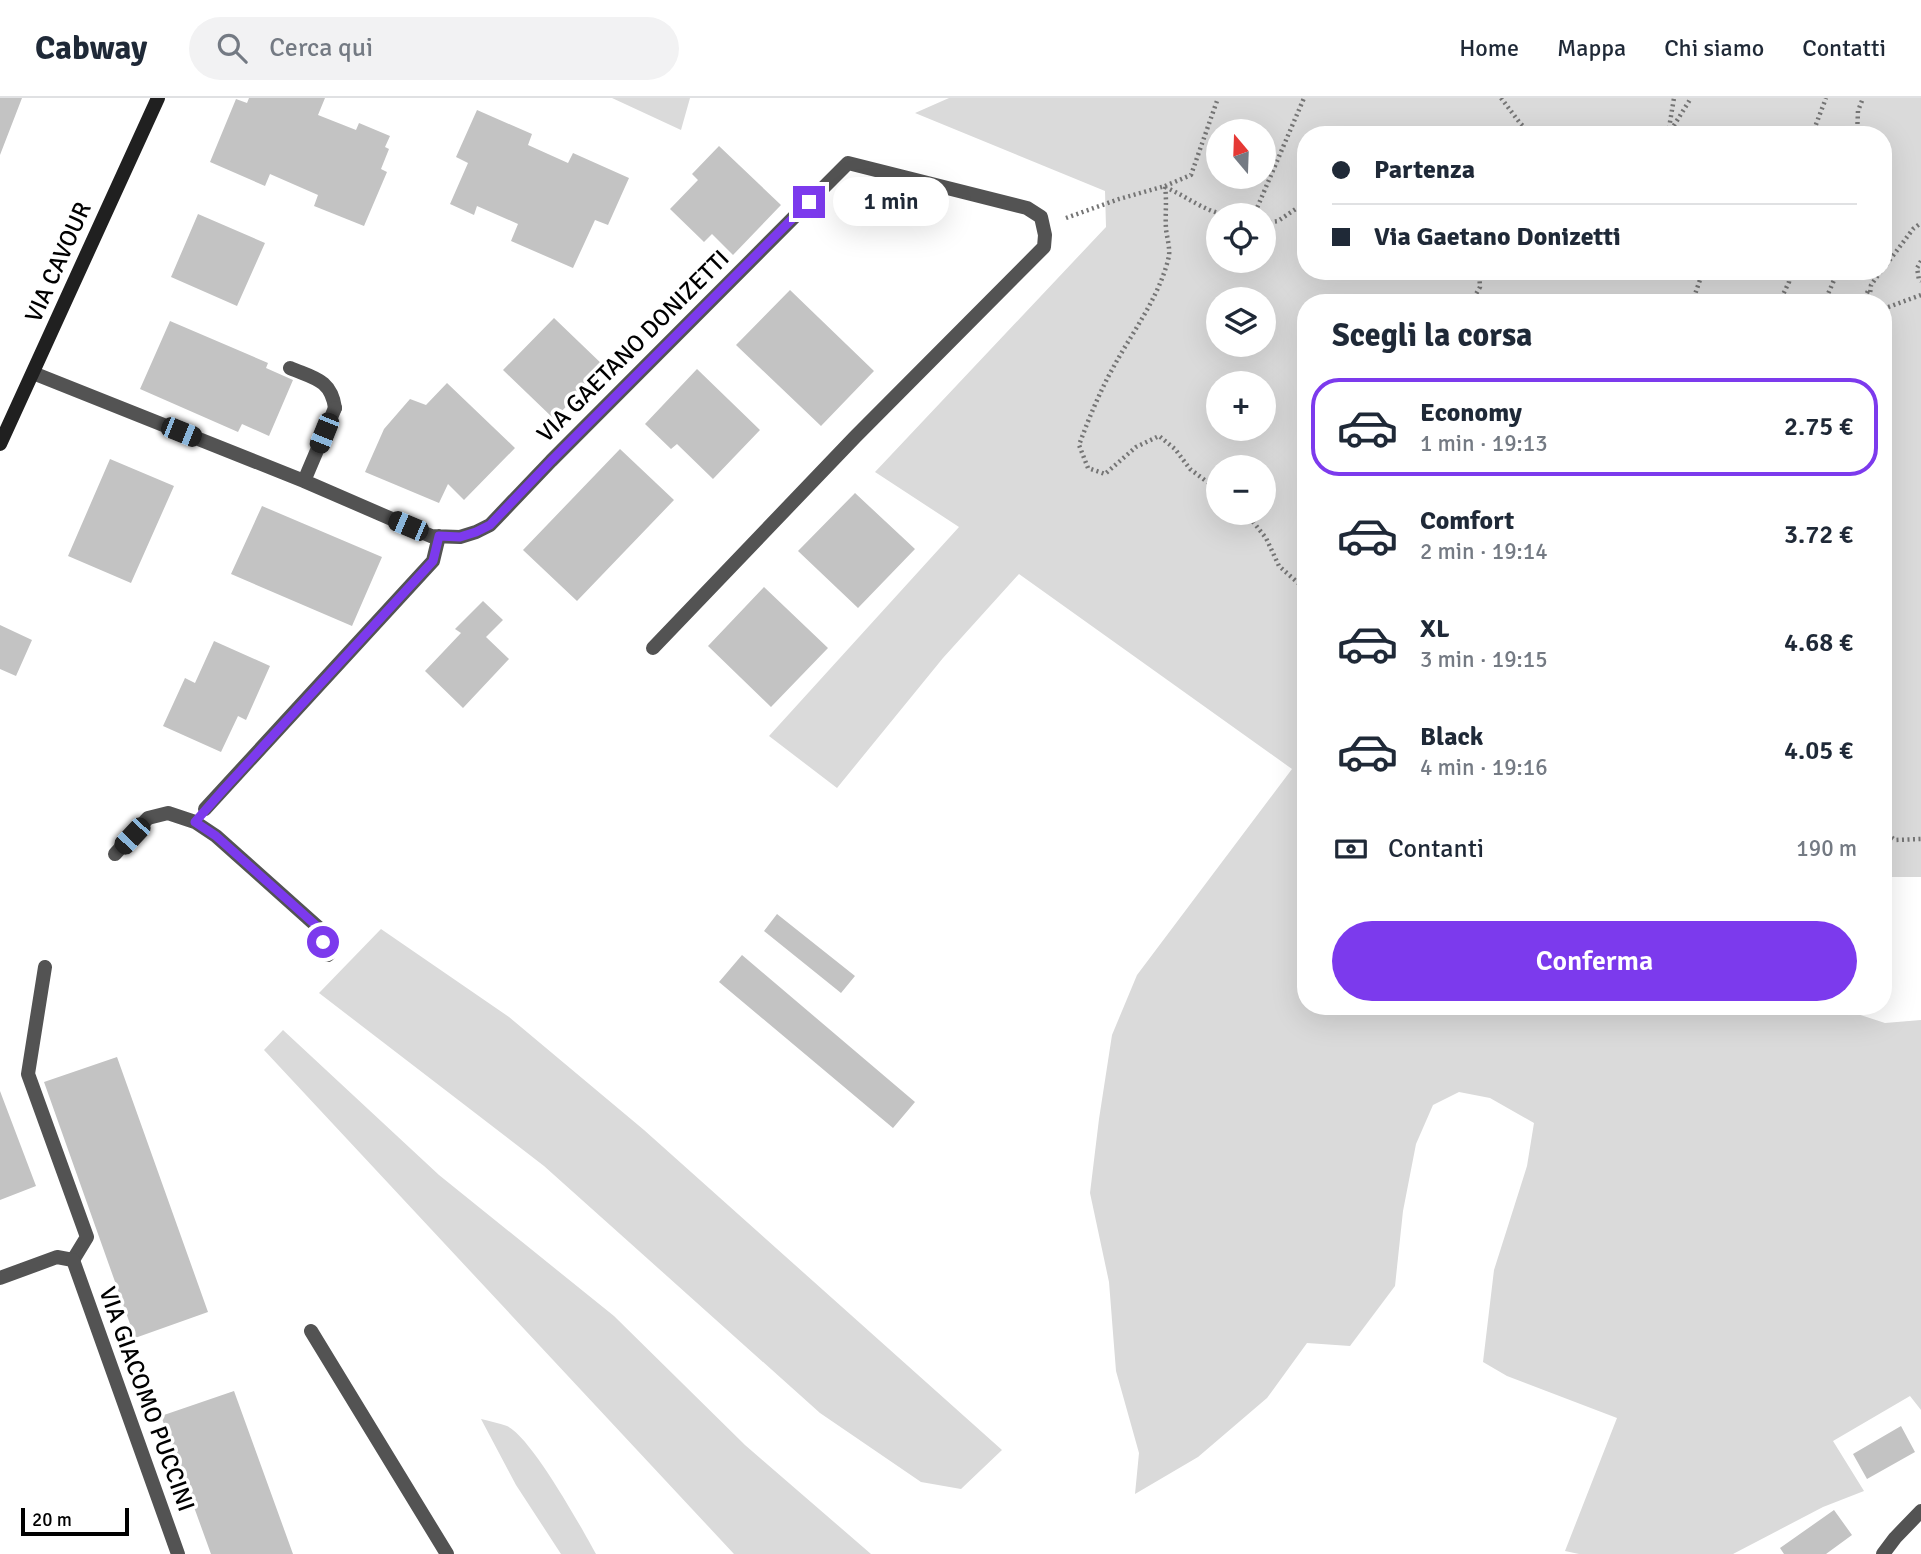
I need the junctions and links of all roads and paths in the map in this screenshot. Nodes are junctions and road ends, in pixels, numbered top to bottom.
1 (158, 98) edge
2 (1218, 98) edge
3 (1304, 98) edge
4 (1501, 98) edge
5 (1674, 98) edge
6 (1691, 98) edge
7 (1826, 98) edge
8 (1863, 98) edge
9 (1523, 126) edge
10 (1669, 126) edge
11 (1673, 126) edge
12 (1815, 126) edge
13 (1857, 126) edge
14 (1165, 186) junction
15 (1259, 203) edge
16 (1297, 208) edge
17 (1206, 209) edge
18 (1276, 221) edge
19 (1921, 223) edge
20 (1043, 226) junction
21 (1892, 257) edge
22 (1921, 261) edge
23 (1875, 280) edge
24 (1921, 281) edge
25 (1871, 285) junction
26 (1866, 294) edge
27 (1870, 294) edge
28 (1921, 295) edge
29 (1892, 306) edge
30 (290, 368) dead end
31 (33, 373) junction
32 (0, 444) edge
33 (304, 481) junction
34 (1206, 481) edge
35 (1256, 525) edge
36 (439, 536) junction
37 (1297, 582) edge
38 (653, 649) dead end
39 (195, 822) junction
40 (1892, 838) edge
41 (1921, 839) edge
42 (115, 854) dead end
43 (328, 955) dead end
44 (45, 967) dead end
45 (73, 1260) junction
46 (0, 1278) edge
47 (311, 1331) dead end
48 (1921, 1511) edge
49 (178, 1554) edge
50 (447, 1554) edge
51 (1884, 1554) edge

1 - 31 street, VIA CAVOUR
2 - 14 path
3 - 15 path
4 - 9 path
5 - 10 path
6 - 11 path
7 - 12 path
8 - 13 path
14 - 17 path
14 - 20 path
14 - 34 path
16 - 18 path
19 - 21 path
20 - 36 street, VIA GAETANO DONIZETTI
20 - 38 street
22 - 24 path
23 - 25 path
25 - 26 path
25 - 27 path
28 - 29 path
30 - 33 street
31 - 32 street, VIA CAVOUR
31 - 33 street, VIA GAETANO DONIZETTI
33 - 36 street, VIA GAETANO DONIZETTI
35 - 37 path
36 - 39 street
39 - 42 street
39 - 43 street
40 - 41 path
44 - 45 street
45 - 46 street
45 - 49 street, VIA GIACOMO PUCCINI
47 - 50 street
48 - 51 street

